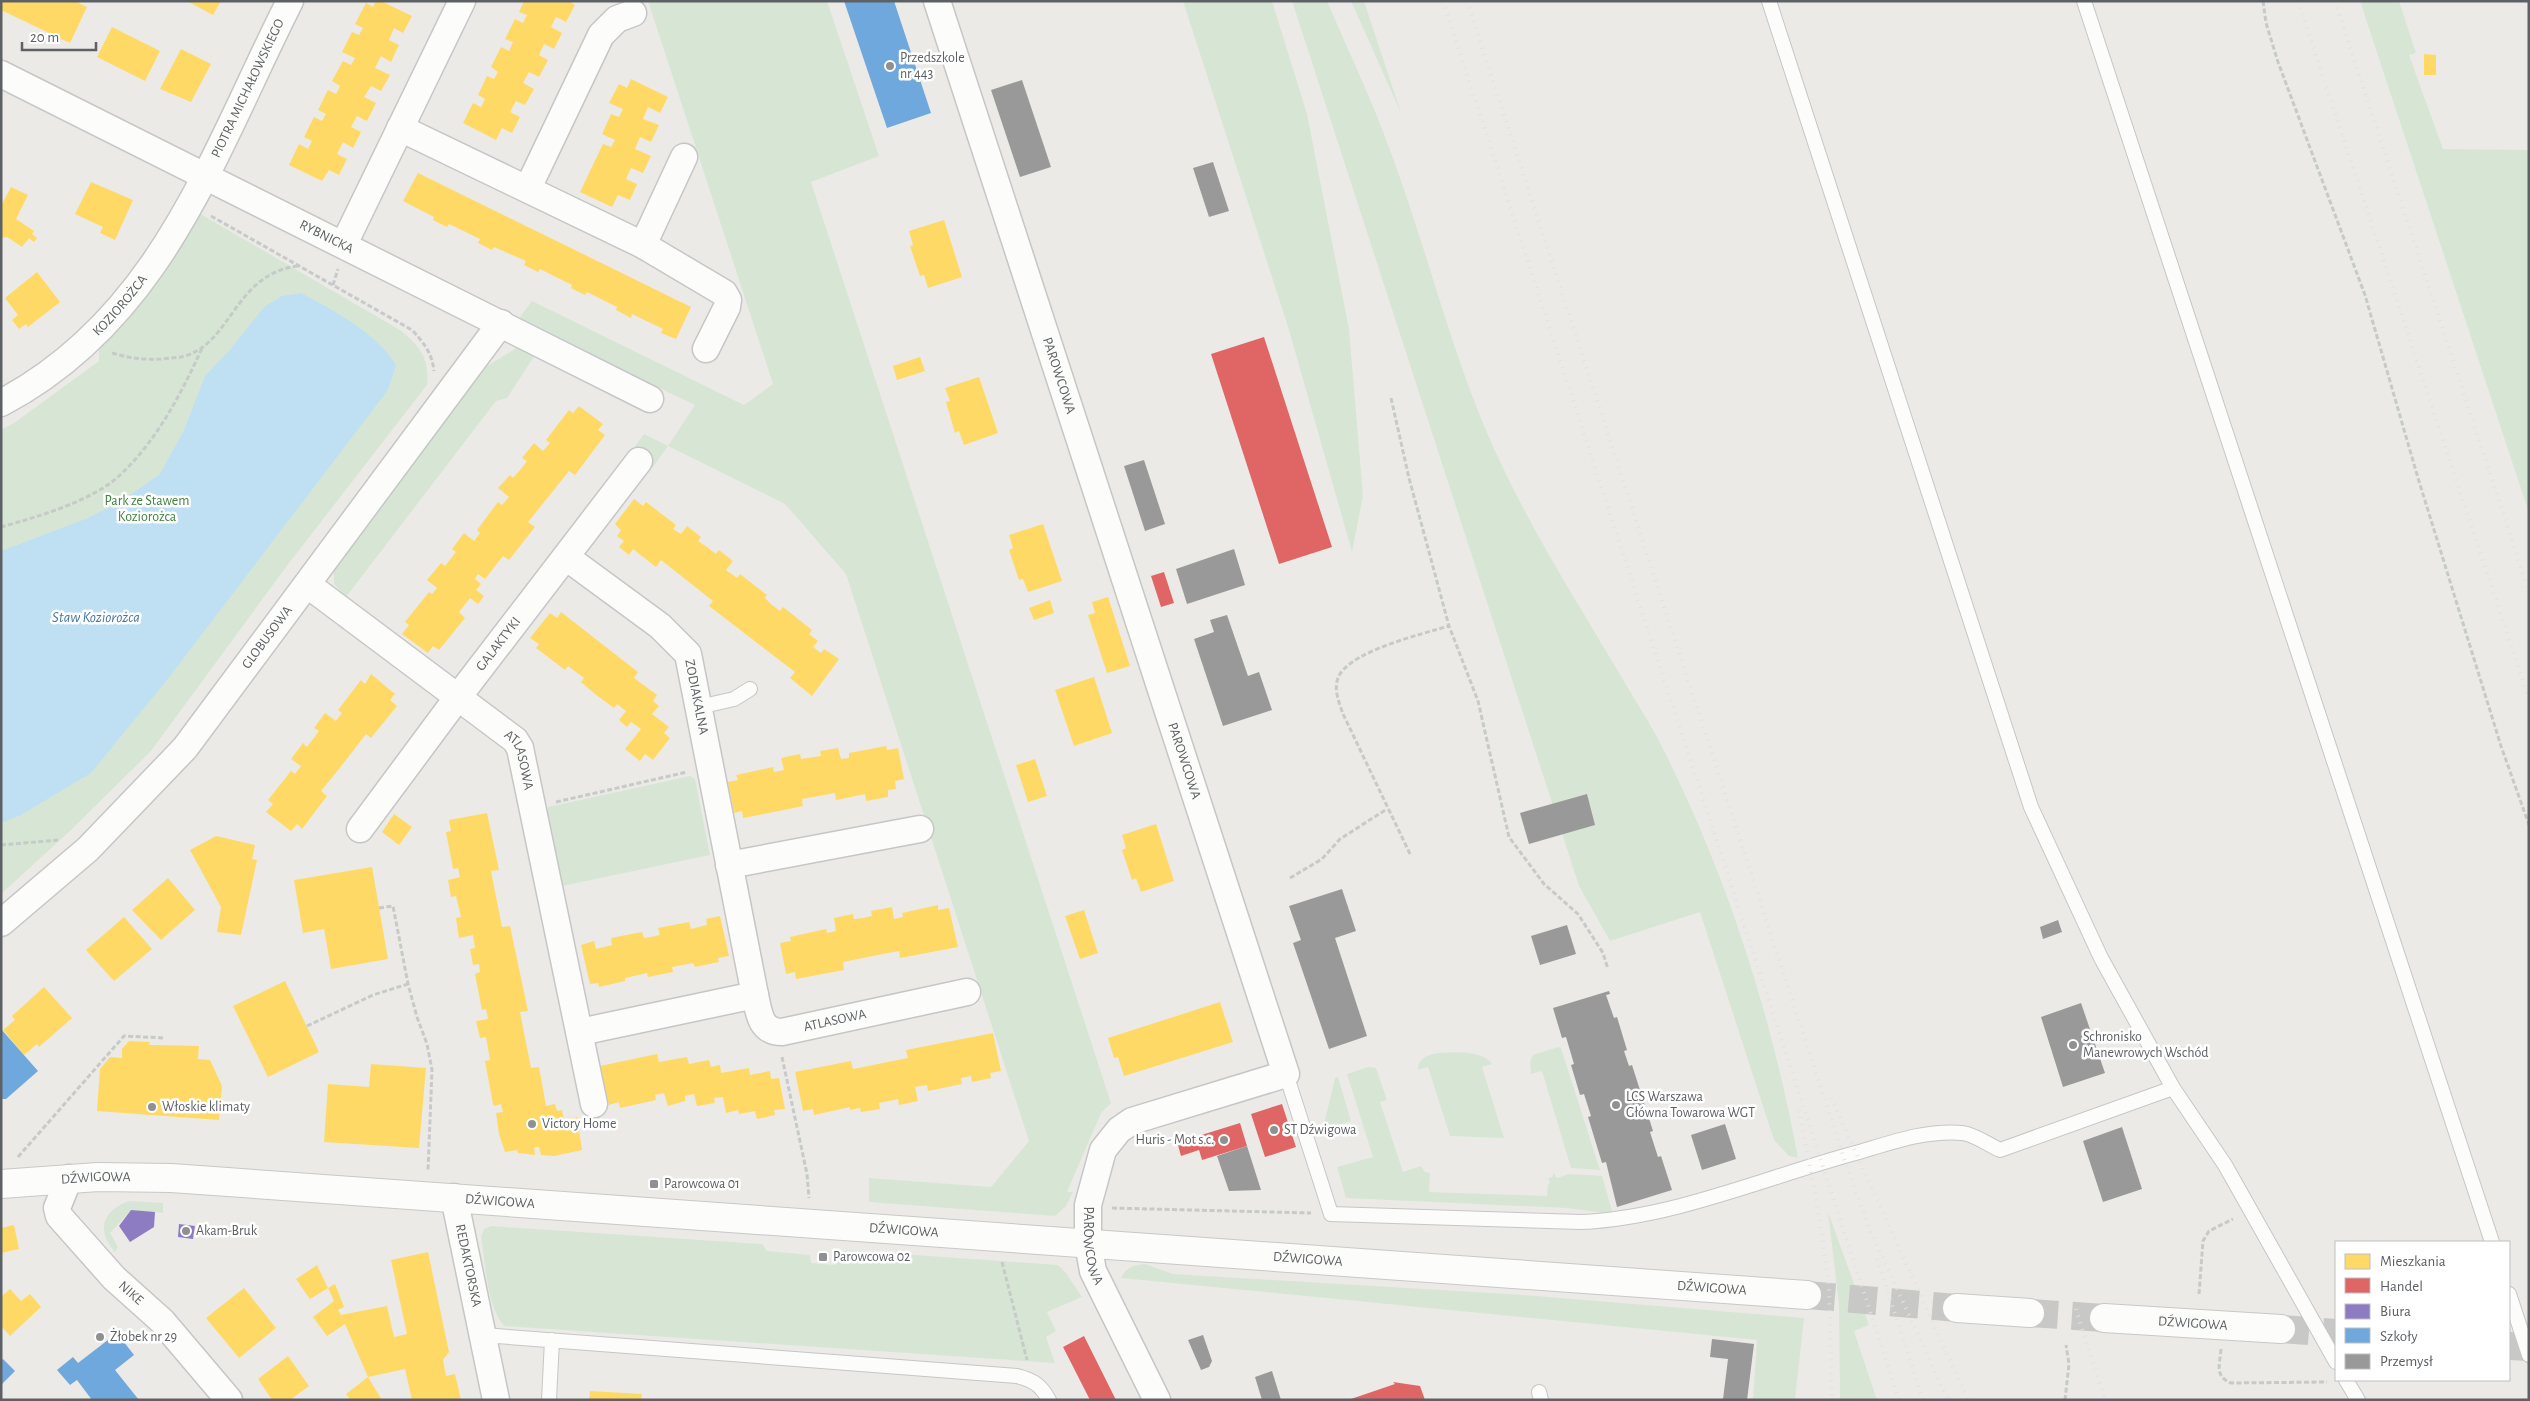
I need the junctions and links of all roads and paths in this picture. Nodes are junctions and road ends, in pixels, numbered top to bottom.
1 (290, 1) edge
2 (462, 1) edge
3 (937, 1) edge
4 (1769, 1) edge
5 (2084, 1) edge
6 (2263, 1) edge
7 (634, 13) dead end
8 (1, 74) edge
9 (400, 128) junction
10 (684, 157) dead end
11 (205, 176) junction
12 (528, 188) junction
13 (191, 205) junction
14 (344, 244) junction
15 (643, 245) junction
16 (298, 266) junction
17 (501, 323) junction
18 (203, 346) junction
19 (706, 349) dead end
20 (104, 350) dead end
21 (434, 374) dead end
22 (1391, 398) dead end
23 (650, 399) dead end
24 (1, 403) edge
25 (639, 461) dead end
26 (1, 527) edge
27 (566, 557) junction
28 (308, 585) junction
29 (1448, 626) junction
30 (750, 689) dead end
31 (458, 697) junction
32 (699, 707) junction
33 (710, 767) junction
34 (534, 807) junction
35 (1387, 809) junction
36 (2529, 826) edge
37 (360, 829) dead end
38 (920, 829) dead end
39 (63, 839) dead end
40 (1, 844) edge
41 (1410, 854) dead end
42 (730, 865) junction
43 (1290, 878) dead end
44 (379, 908) dead end
45 (1, 923) edge
46 (1608, 969) dead end
47 (408, 984) junction
48 (967, 992) dead end
49 (755, 995) junction
50 (307, 1026) dead end
51 (580, 1032) junction
52 (777, 1032) junction
53 (163, 1038) dead end
54 (1286, 1074) junction
55 (2173, 1088) junction
56 (594, 1104) dead end
57 (17, 1157) dead end
58 (428, 1177) dead end
59 (69, 1178) junction
60 (1, 1184) edge
61 (454, 1198) junction
62 (809, 1203) dead end
63 (1107, 1208) dead end
64 (2251, 1210) junction
65 (1331, 1214) junction
66 (2492, 1241) edge
67 (1088, 1243) junction
68 (1001, 1258) dead end
69 (2199, 1294) dead end
70 (1807, 1295) tunnel mouth
71 (2510, 1297) edge
72 (1957, 1308) tunnel mouth
73 (2030, 1313) tunnel mouth
74 (2104, 1318) tunnel mouth
75 (2281, 1329) tunnel mouth
76 (483, 1335) junction
77 (552, 1340) junction
78 (2066, 1345) dead end
79 (2221, 1346) dead end
80 (2529, 1355) edge
81 (2335, 1360) edge
82 (1032, 1380) junction
83 (2347, 1381) edge
84 (229, 1400) edge
85 (496, 1400) edge
86 (549, 1400) edge
87 (1049, 1400) edge
88 (1157, 1400) edge
89 (2065, 1400) edge
90 (2358, 1400) edge

1 - 11 street, PIOTRA MICHAŁOWSKIEGO
2 - 9 street
3 - 54 street, PAROWCOWA
4 - 55 lane
5 - 66 lane
6 - 36 path
7 - 12 street
8 - 11 street, RYBNICKA
9 - 12 street
9 - 14 street
10 - 15 street
11 - 13 street, KOZIOROŻCA
11 - 14 street, RYBNICKA
12 - 15 street
13 - 16 path
13 - 24 street, KOZIOROŻCA
14 - 17 street, RYBNICKA
15 - 19 street
16 - 18 path
16 - 21 path
17 - 23 street, RYBNICKA
17 - 28 street, GLOBUSOWA
18 - 20 path
18 - 26 path
22 - 29 path
25 - 27 street, GALAKTYKI
27 - 31 street, GALAKTYKI
27 - 32 street, ZODIAKALNA
28 - 31 street, ATLASOWA
28 - 45 street, GLOBUSOWA
29 - 35 path
29 - 46 path
30 - 32 lane
31 - 34 street, ATLASOWA
31 - 37 street, GALAKTYKI
32 - 33 street, ZODIAKALNA
33 - 34 path
33 - 42 street, ZODIAKALNA
34 - 51 street, ATLASOWA
35 - 41 path
35 - 43 path
38 - 42 street
39 - 40 path
42 - 49 street, ZODIAKALNA
44 - 47 path
47 - 50 path
47 - 58 path
48 - 52 street, ATLASOWA
49 - 51 street
49 - 52 street
51 - 56 street, ATLASOWA
52 - 62 path
53 - 57 path
54 - 65 lane
54 - 67 street, PAROWCOWA
55 - 64 lane
55 - 65 lane
59 - 60 main road, DŹWIGOWA
59 - 61 main road, DŹWIGOWA
59 - 84 street, NIKE
61 - 67 main road, DŹWIGOWA
61 - 76 street, REDAKTORSKA
63 - 65 path
64 - 69 path
64 - 81 lane
67 - 70 main road, DŹWIGOWA
67 - 88 street, PAROWCOWA
68 - 82 path
71 - 80 lane
72 - 73 main road
74 - 75 main road, DŹWIGOWA
76 - 77 lane
76 - 85 street, REDAKTORSKA
77 - 82 lane
77 - 86 lane
78 - 89 path
79 - 83 path
82 - 87 lane
83 - 90 lane

